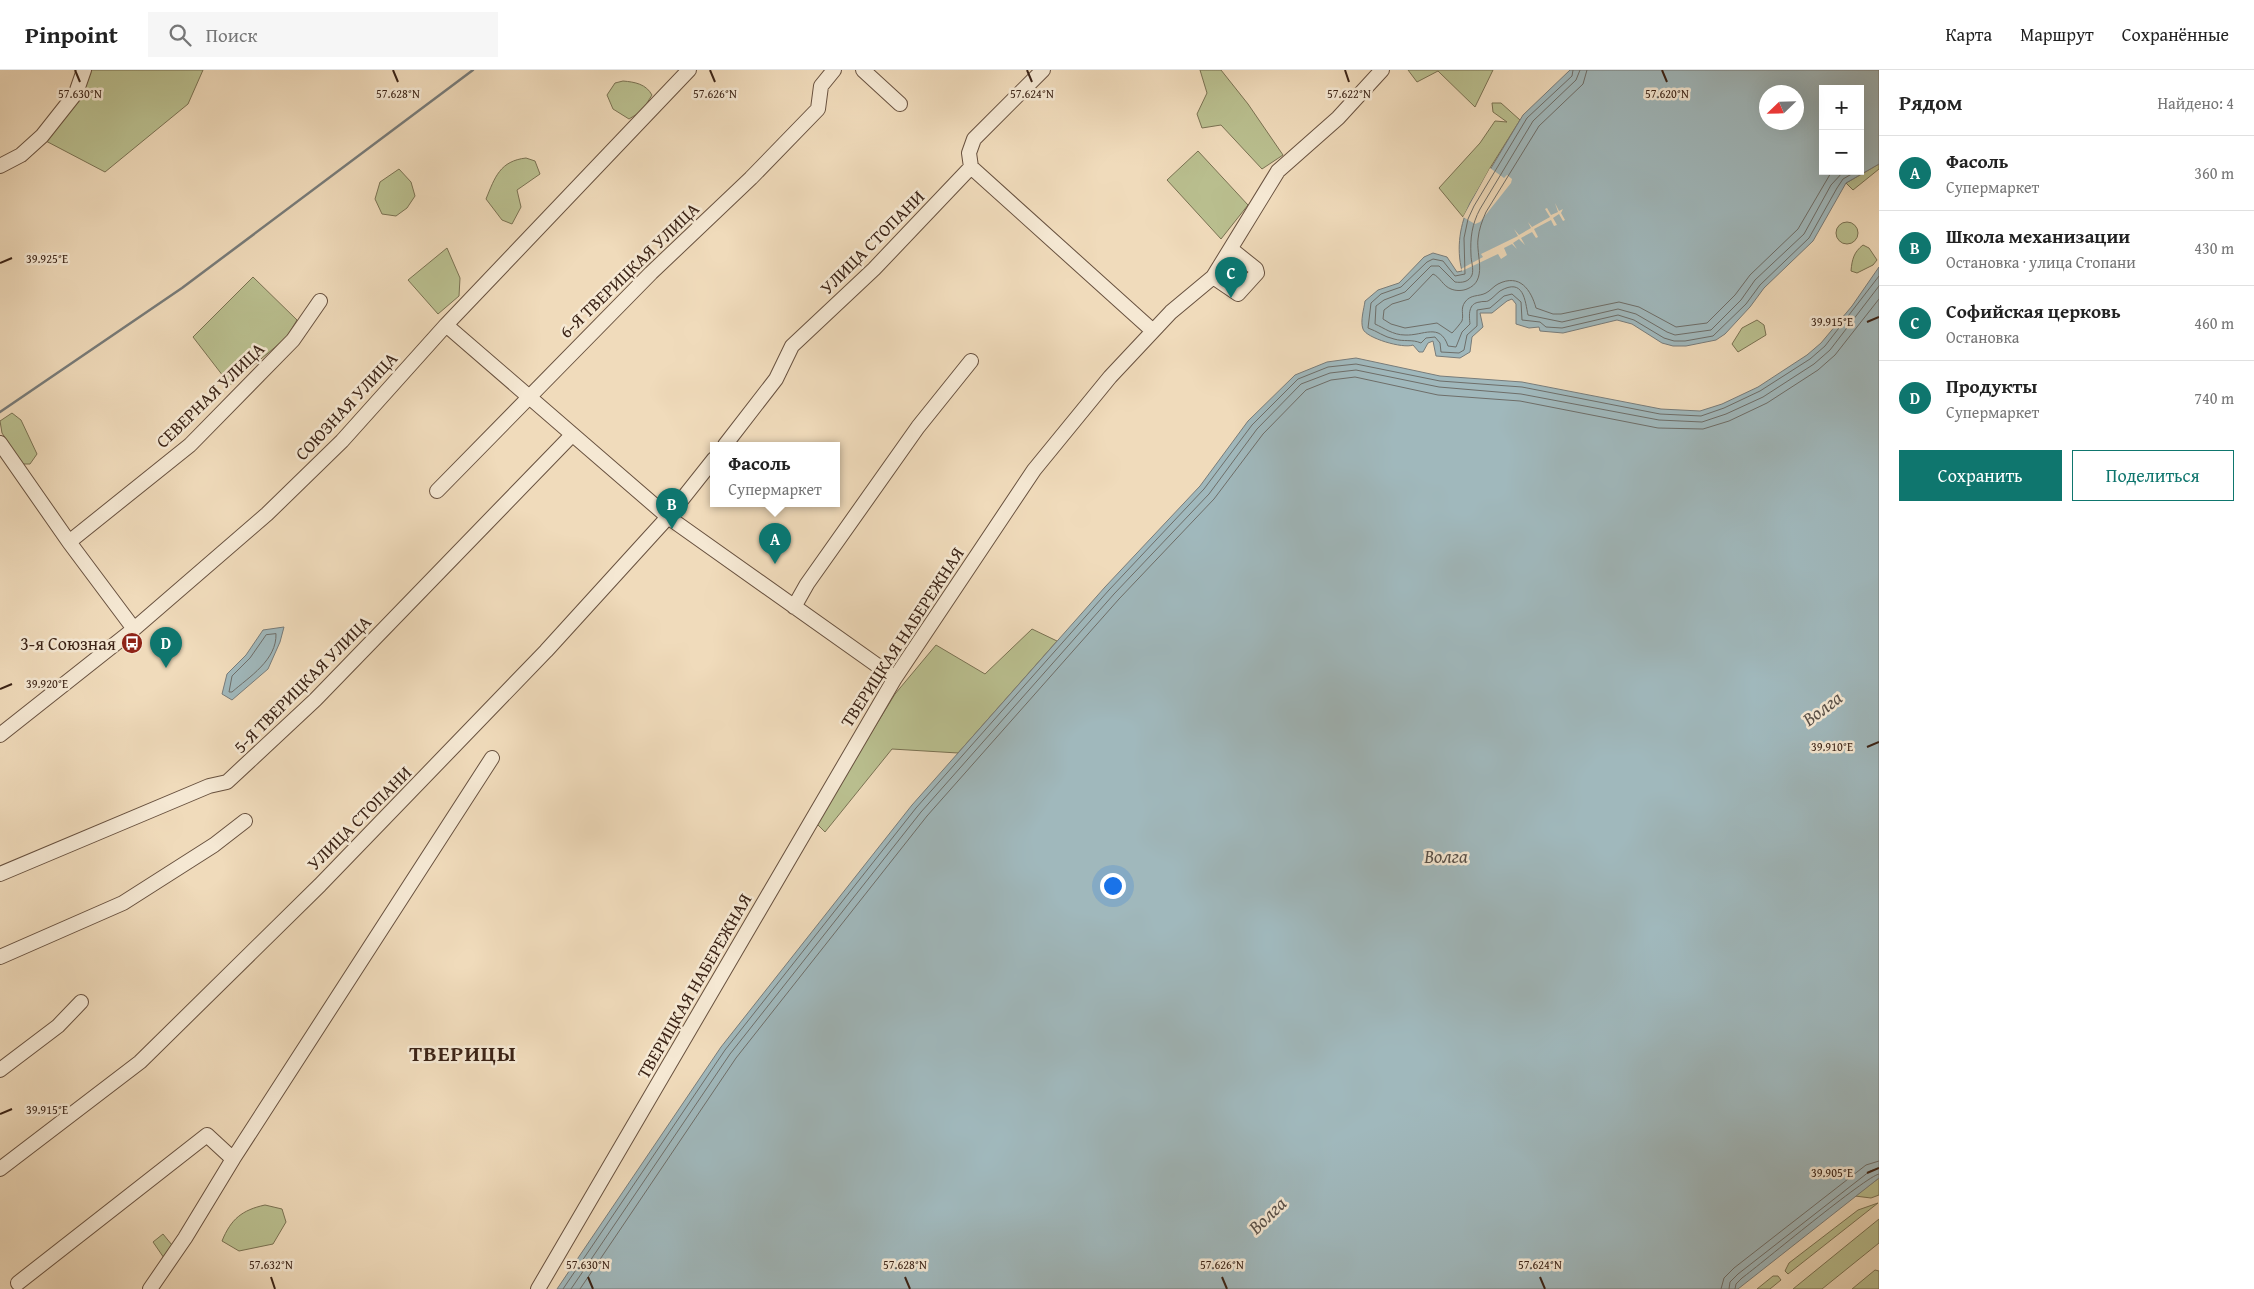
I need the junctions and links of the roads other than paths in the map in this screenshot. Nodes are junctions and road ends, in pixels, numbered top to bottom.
1 (84, 70) edge
2 (689, 70) edge
3 (834, 70) edge
4 (863, 70) edge
5 (1043, 70) edge
6 (1382, 70) edge
7 (900, 104) dead end
8 (0, 166) edge
9 (971, 167) junction
10 (1231, 249) junction
11 (1213, 277) junction
12 (320, 301) dead end
13 (446, 325) junction
14 (1153, 331) junction
15 (971, 361) dead end
16 (528, 397) junction
17 (572, 434) junction
18 (727, 442) edge
19 (0, 443) edge
20 (710, 464) edge
21 (437, 492) dead end
22 (668, 517) junction
23 (69, 542) junction
24 (794, 607) junction
25 (134, 629) junction
26 (895, 678) junction
27 (0, 735) edge
28 (492, 758) dead end
29 (245, 821) dead end
30 (0, 874) edge
31 (0, 956) edge
32 (81, 1002) dead end
33 (0, 1070) edge
34 (233, 1159) junction
35 (0, 1169) edge
36 (18, 1283) dead end
37 (150, 1289) edge
38 (538, 1289) edge

1 - 8 street
2 - 13 street, СОЮЗНАЯ УЛИЦА
3 - 16 street, 6-Я ТВЕРИЦКАЯ УЛИЦА
4 - 7 street
5 - 9 street
6 - 10 street, ТВЕРИЦКАЯ НАБЕРЕЖНАЯ
9 - 14 street
9 - 18 street, УЛИЦА СТОПАНИ
10 - 11 street, ТВЕРИЦКАЯ НАБЕРЕЖНАЯ
10 - 11 street
11 - 14 street, ТВЕРИЦКАЯ НАБЕРЕЖНАЯ
12 - 23 street, СЕВЕРНАЯ УЛИЦА
13 - 16 street
13 - 25 street, СОЮЗНАЯ УЛИЦА
14 - 26 street, ТВЕРИЦКАЯ НАБЕРЕЖНАЯ
15 - 24 street
16 - 17 street
16 - 21 street, 6-Я ТВЕРИЦКАЯ УЛИЦА
17 - 22 street
17 - 30 street, 5-Я ТВЕРИЦКАЯ УЛИЦА
19 - 23 street
20 - 22 street, УЛИЦА СТОПАНИ
22 - 24 street
22 - 35 street, УЛИЦА СТОПАНИ
23 - 25 street
24 - 26 street
25 - 27 street, СОЮЗНАЯ УЛИЦА
26 - 38 street, ТВЕРИЦКАЯ НАБЕРЕЖНАЯ
28 - 34 street
29 - 31 street
32 - 33 street
34 - 36 street
34 - 37 street

